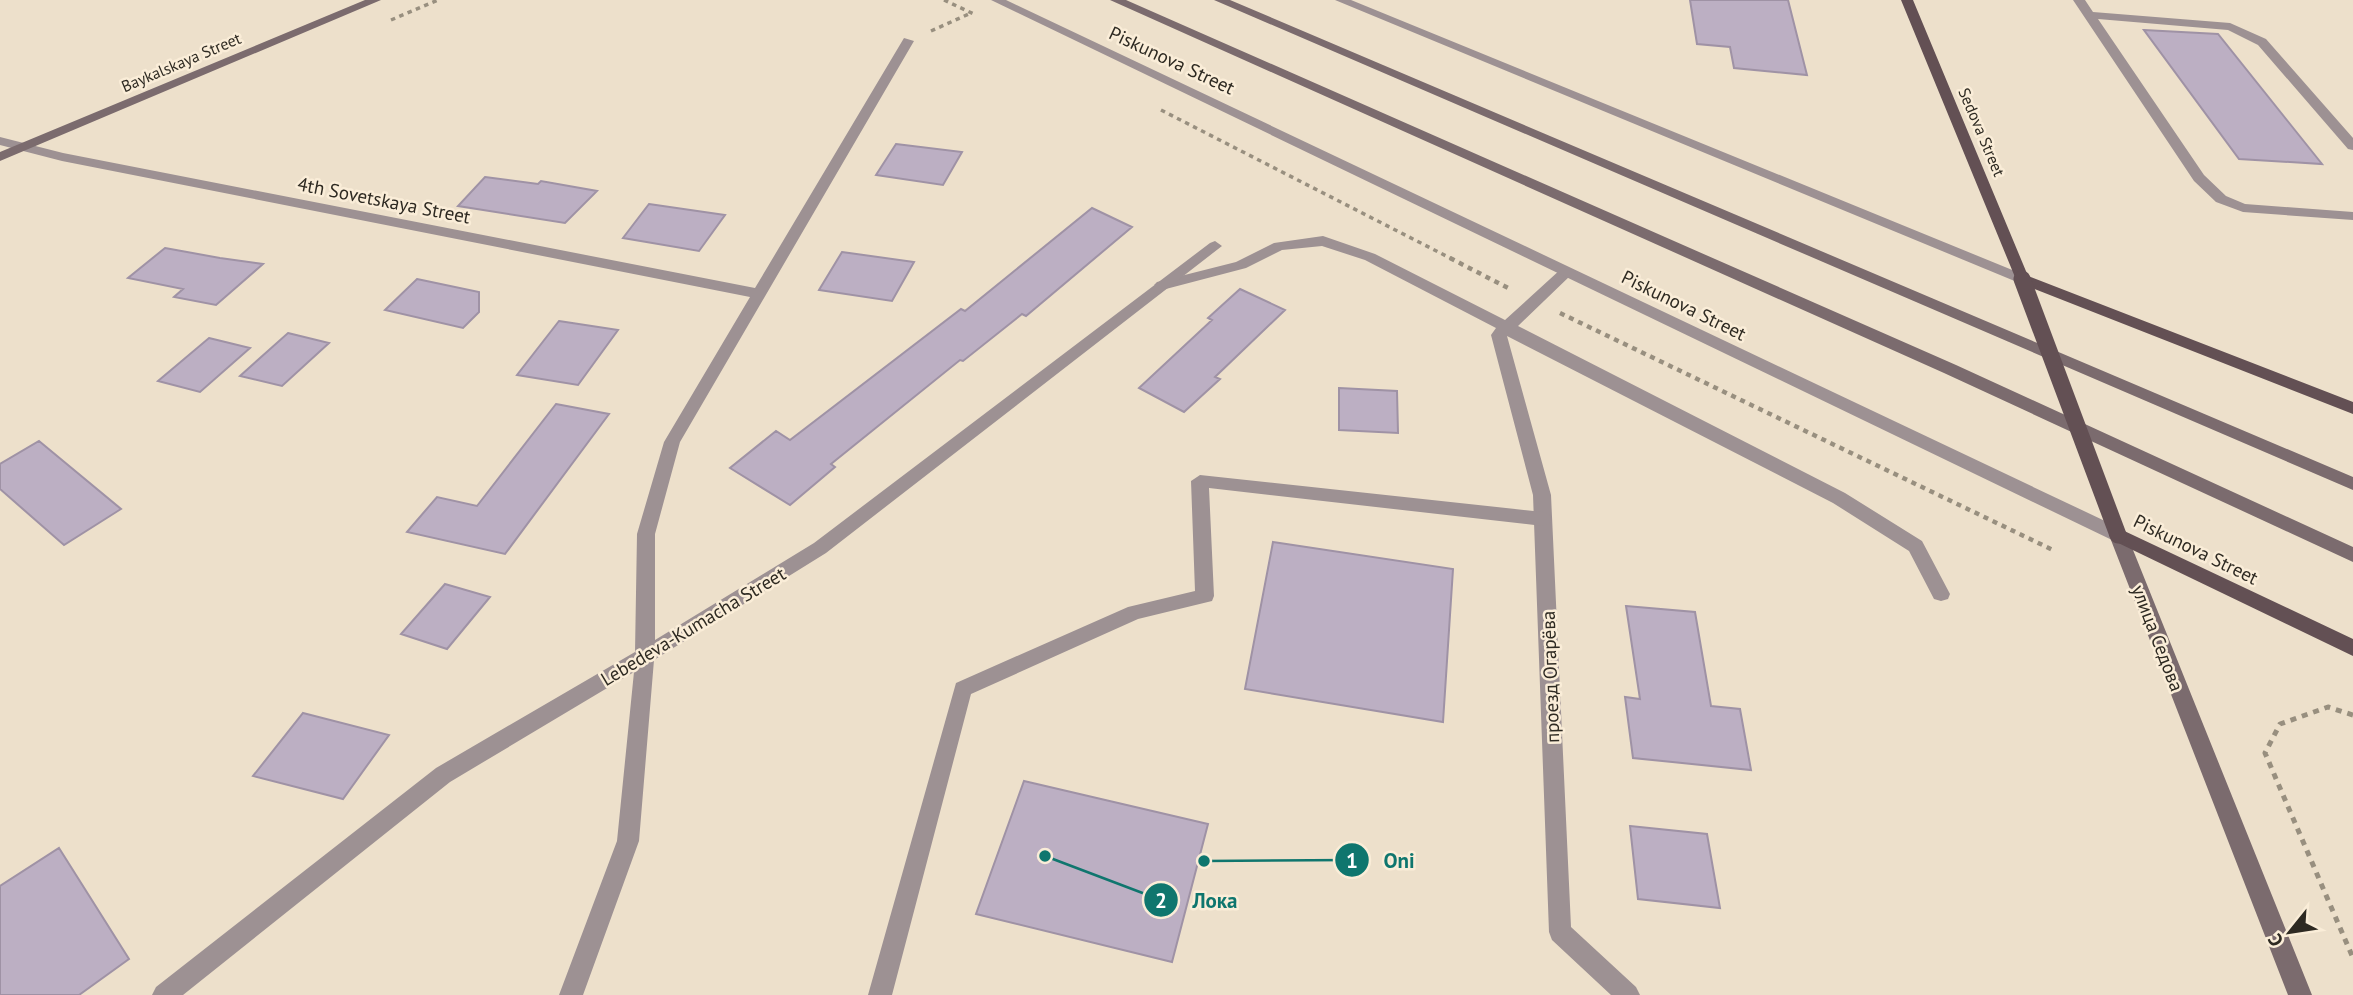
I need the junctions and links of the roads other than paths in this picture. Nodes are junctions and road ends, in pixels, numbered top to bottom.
1 (375, 0) edge
2 (997, 0) edge
3 (1116, 0) edge
4 (1220, 0) edge
5 (1341, 0) edge
6 (1906, 0) edge
7 (2080, 0) edge
8 (1360, 3) edge
9 (2089, 15) junction
10 (908, 41) road end
11 (0, 141) edge
12 (25, 146) junction
13 (2353, 146) edge
14 (0, 157) edge
15 (2353, 216) edge
16 (1215, 246) dead end
17 (1566, 272) junction
18 (2022, 279) junction
19 (1162, 285) junction
20 (761, 294) junction
21 (1503, 330) junction
22 (2353, 408) edge
23 (2353, 484) edge
24 (1543, 519) junction
25 (2118, 535) junction
26 (2353, 555) edge
27 (1941, 594) dead end
28 (2353, 648) edge
29 (645, 656) junction
30 (164, 995) edge
31 (571, 995) edge
32 (880, 995) edge
33 (1628, 995) edge
34 (2301, 995) edge

1 - 12 main road, Baykalskaya Street
2 - 17 street, Piskunova Street
3 - 26 main road, Piskunova Street
4 - 23 main road
5 - 8 street
6 - 18 main road, Sedova Street
7 - 9 street
8 - 18 street
9 - 13 street
9 - 15 street
10 - 20 street
11 - 12 street, 4th Sovetskaya Street
12 - 14 main road, Baykalskaya Street
12 - 20 street, 4th Sovetskaya Street
16 - 19 street, Lebedeva-Kumacha Street
17 - 21 street
17 - 25 street, Piskunova Street
18 - 22 main road
18 - 25 main road, улица Седова, bridge
19 - 21 street
19 - 29 street, Lebedeva-Kumacha Street
20 - 29 street
21 - 24 street, проезд Огарёва
21 - 27 street
24 - 32 street
24 - 33 street, проезд Огарёва
25 - 28 main road, Piskunova Street
25 - 34 main road, улица Седова
29 - 30 street, Lebedeva-Kumacha Street
29 - 31 street

